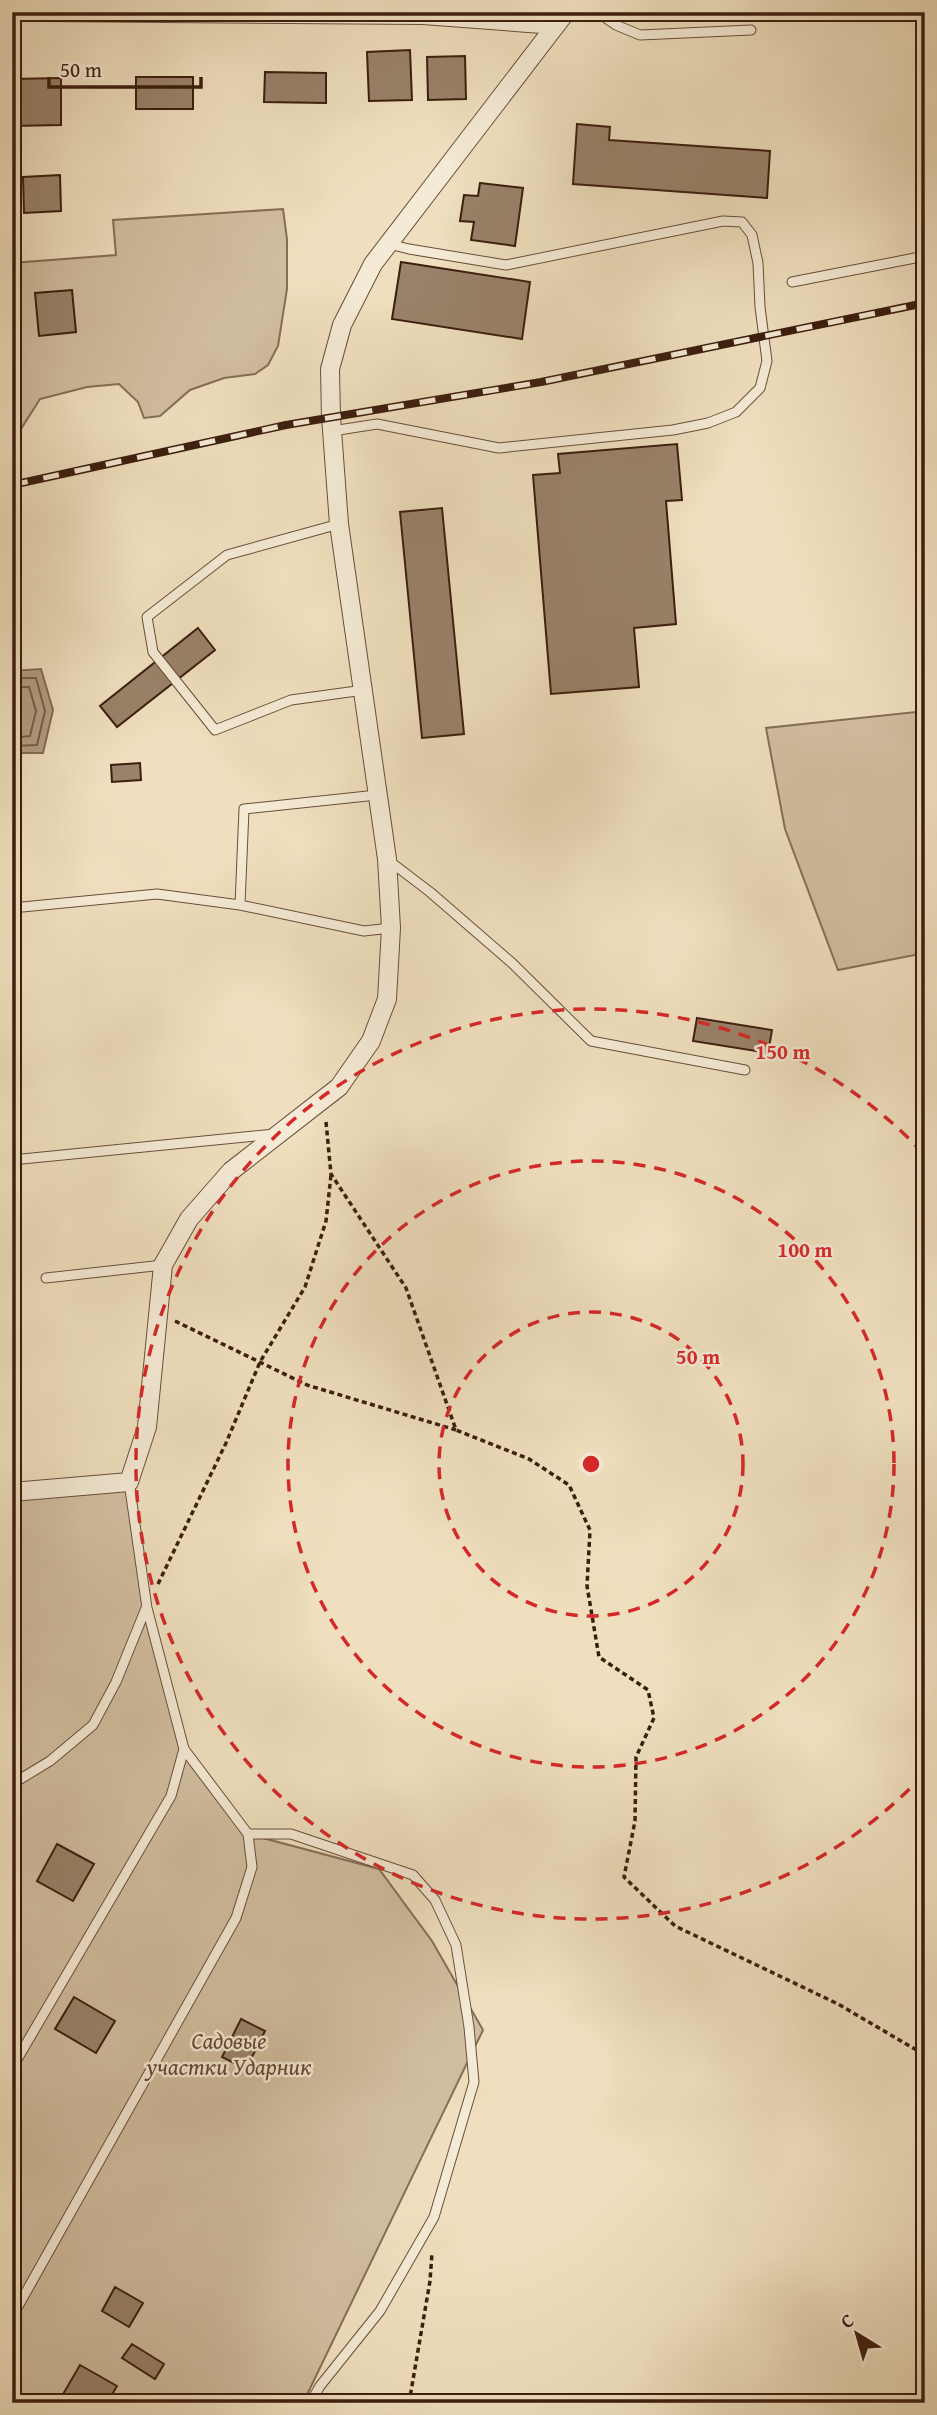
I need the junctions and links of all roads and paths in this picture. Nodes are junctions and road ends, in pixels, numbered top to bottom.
1 (45, 12) edge
2 (597, 12) edge
3 (561, 19) edge
4 (751, 30) dead end
5 (389, 244) junction
6 (925, 256) edge
7 (792, 282) dead end
8 (332, 431) junction
9 (339, 523) junction
10 (364, 690) junction
11 (377, 795) junction
12 (387, 859) junction
13 (240, 905) junction
14 (12, 908) edge
15 (391, 928) junction
16 (745, 1070) dead end
17 (324, 1099) junction
18 (277, 1133) junction
19 (12, 1160) edge
20 (331, 1174) junction
21 (163, 1265) junction
22 (46, 1278) dead end
23 (159, 1313) junction
24 (260, 1363) junction
25 (456, 1430) junction
26 (129, 1482) junction
27 (12, 1492) edge
28 (147, 1608) junction
29 (184, 1749) junction
30 (14, 1784) edge
31 (248, 1834) junction
32 (925, 2055) edge
33 (12, 2068) edge
34 (434, 2217) junction
35 (12, 2317) edge
36 (310, 2403) edge
37 (409, 2403) edge

1 - 3 street
2 - 4 lane
3 - 5 street
5 - 8 street
5 - 8 lane
6 - 7 lane
8 - 9 street
9 - 10 street
9 - 10 lane
10 - 11 street
11 - 12 street
11 - 13 lane
12 - 15 street
12 - 16 lane
13 - 14 lane
13 - 15 lane
15 - 17 street
17 - 18 street
17 - 20 path
18 - 19 lane
18 - 21 street
20 - 24 path
20 - 25 path
21 - 22 lane
21 - 23 street
23 - 24 path
23 - 26 street
24 - 25 path
24 - 28 path
25 - 32 path
26 - 27 street
26 - 28 lane
28 - 29 lane
28 - 30 lane
29 - 31 lane
29 - 33 lane
31 - 34 lane
31 - 35 lane
34 - 36 lane
34 - 37 path

